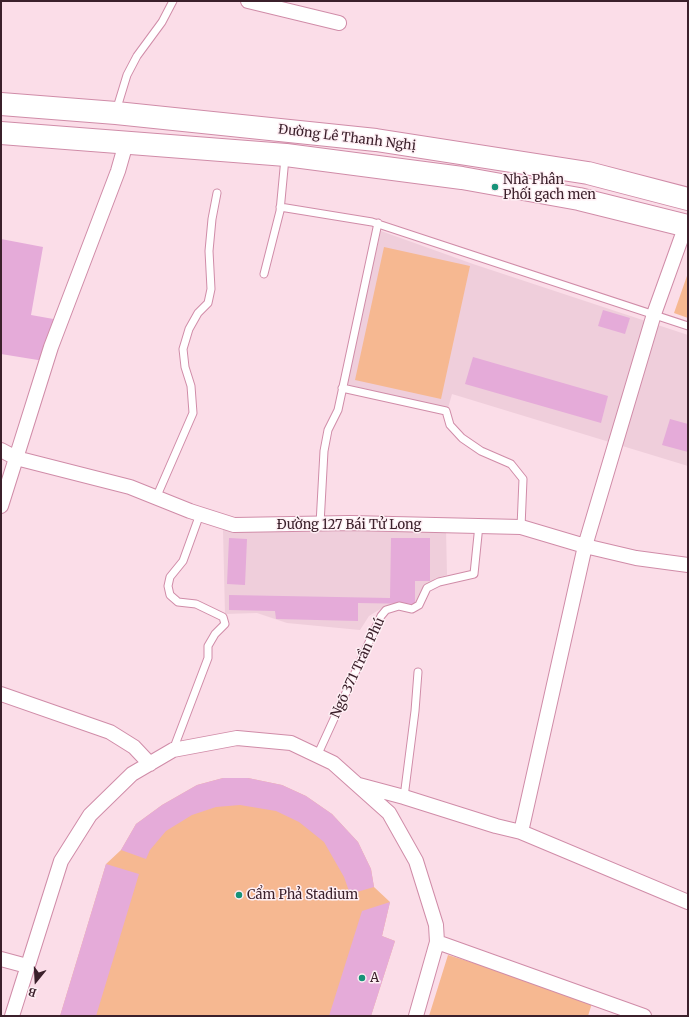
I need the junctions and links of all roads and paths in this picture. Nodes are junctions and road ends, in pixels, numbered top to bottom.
1 (173, 1) edge
2 (248, 1) edge
3 (339, 23) dead end
4 (1, 104) edge
5 (116, 113) junction
6 (1, 133) edge
7 (126, 143) junction
8 (286, 156) junction
9 (217, 193) dead end
10 (688, 199) edge
11 (280, 207) junction
12 (378, 223) junction
13 (687, 225) edge
14 (264, 274) dead end
15 (654, 314) junction
16 (688, 326) edge
17 (342, 388) junction
18 (1, 450) edge
19 (16, 458) junction
20 (156, 498) junction
21 (1, 506) edge
22 (200, 514) junction
23 (320, 524) junction
24 (479, 526) junction
25 (521, 527) junction
26 (585, 546) junction
27 (688, 565) edge
28 (418, 672) dead end
29 (1, 694) edge
30 (173, 750) junction
31 (317, 756) junction
32 (150, 764) junction
33 (357, 785) junction
34 (404, 797) junction
35 (521, 832) junction
36 (688, 902) edge
37 (437, 942) junction
38 (1, 959) edge
39 (27, 966) junction
40 (12, 1016) edge
41 (416, 1016) edge
42 (644, 1016) edge

1 - 5 lane
2 - 3 street
4 - 5 highway, Đường Lê Thanh Nghị
5 - 10 highway, Đường Lê Thanh Nghị
6 - 7 highway, Đường Lê Thanh Nghị
7 - 8 highway, Đường Lê Thanh Nghị
7 - 19 street
8 - 11 lane
8 - 13 highway, Đường Lê Thanh Nghị
9 - 20 lane
11 - 12 lane
11 - 14 lane
12 - 15 lane
12 - 17 lane
13 - 15 street
15 - 16 lane
15 - 26 street
17 - 23 lane
17 - 25 lane
18 - 19 street, Đường 127 Bái Tử Long
19 - 20 street, Đường 127 Bái Tử Long
19 - 21 street
20 - 22 street, Đường 127 Bái Tử Long
22 - 23 street, Đường 127 Bái Tử Long
22 - 30 lane
23 - 24 street, Đường 127 Bái Tử Long
24 - 25 street, Đường 127 Bái Tử Long
24 - 31 lane, Ngõ 371 Trần Phú
25 - 26 street, Đường 127 Bái Tử Long
26 - 27 street, Đường 127 Bái Tử Long
26 - 35 street
28 - 34 lane
29 - 32 street
30 - 31 street
30 - 32 street
31 - 33 street
32 - 39 street
33 - 34 street
33 - 37 street
34 - 35 street
35 - 36 street
37 - 41 street
37 - 42 street
38 - 39 street
39 - 40 street

